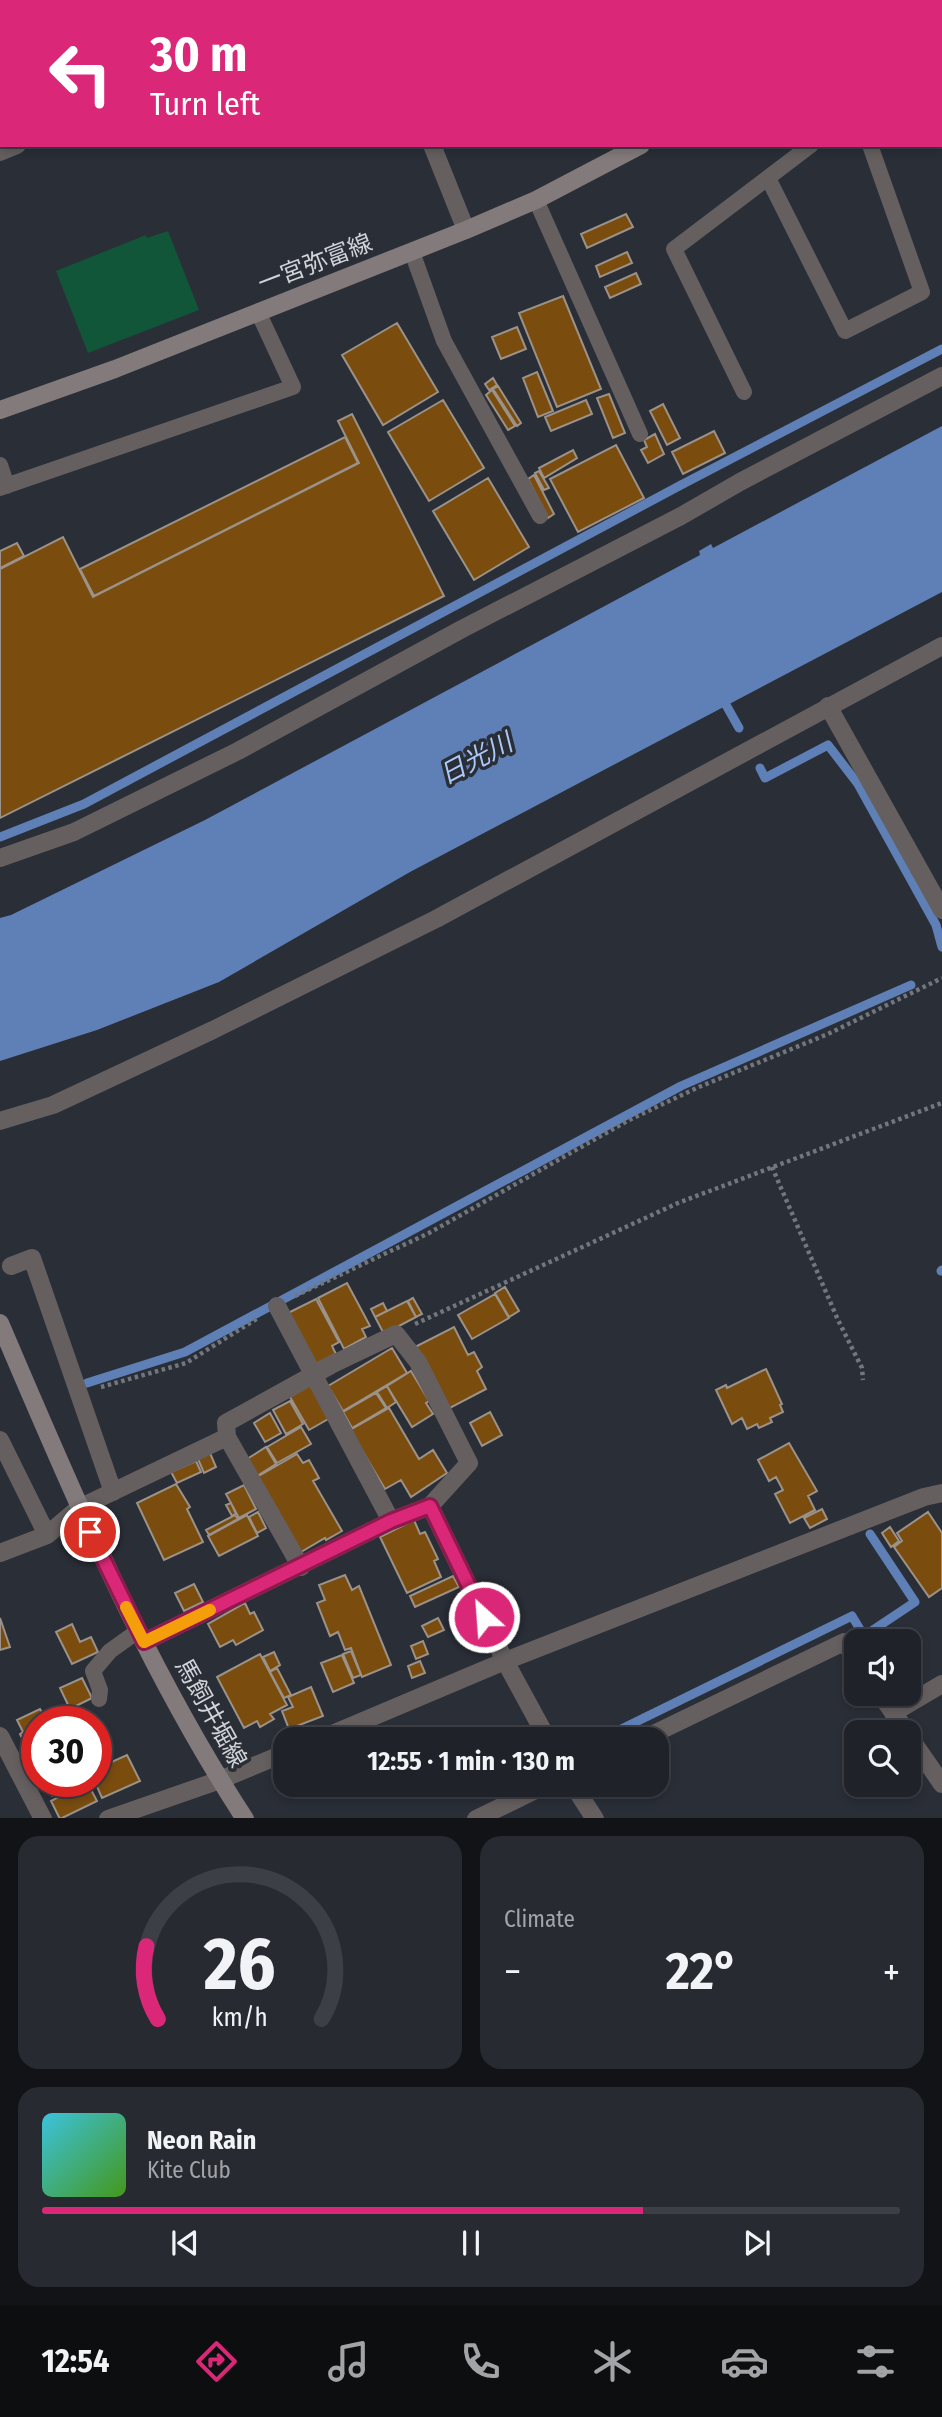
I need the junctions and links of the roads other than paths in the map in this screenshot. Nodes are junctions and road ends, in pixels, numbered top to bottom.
1 (433, 147) edge
2 (637, 147) edge
3 (808, 147) edge
4 (871, 147) edge
5 (768, 178) junction
6 (536, 200) junction
7 (466, 230) junction
8 (412, 252) junction
9 (258, 312) junction
10 (942, 376) edge
11 (744, 393) dead end
12 (0, 410) edge
13 (639, 434) dead end
14 (0, 465) edge
15 (3, 487) edge
16 (540, 516) dead end
17 (942, 646) edge
18 (828, 706) junction
19 (0, 858) edge
20 (942, 910) edge
21 (0, 1121) edge
22 (11, 1266) dead end
23 (277, 1306) road end
24 (0, 1323) edge
25 (313, 1376) junction
26 (227, 1437) junction
27 (0, 1440) edge
28 (113, 1492) junction
29 (942, 1493) edge
30 (430, 1506) junction
31 (79, 1508) junction
32 (391, 1521) junction
33 (47, 1535) junction
34 (0, 1553) edge
35 (301, 1567) junction
36 (141, 1637) junction
37 (844, 1642) edge
38 (505, 1661) junction
39 (942, 1684) edge
40 (99, 1699) dead end
41 (888, 1706) edge
42 (893, 1713) junction
43 (898, 1720) edge
44 (349, 1727) edge
45 (541, 1727) edge
46 (668, 1727) edge
47 (0, 1736) edge
48 (921, 1754) edge
49 (273, 1758) edge
50 (220, 1780) junction
51 (942, 1784) edge
52 (521, 1797) edge
53 (581, 1797) edge
54 (43, 1818) edge
55 (108, 1818) edge
56 (245, 1818) edge
57 (476, 1818) edge
58 (596, 1818) edge

1 - 7 street
2 - 6 main road, 一宮弥富線
3 - 5 lane
4 - 5 lane
5 - 11 lane
6 - 7 main road, 一宮弥富線
6 - 13 lane
7 - 8 main road, 一宮弥富線
8 - 9 main road, 一宮弥富線
8 - 16 lane
9 - 12 main road, 一宮弥富線
9 - 15 lane
10 - 19 street
14 - 15 lane
17 - 18 street
18 - 20 street
18 - 21 street
22 - 28 street
23 - 25 street
24 - 31 main road, 馬飼井堀線
25 - 26 street
25 - 30 street
25 - 32 street
26 - 28 street
26 - 35 street
27 - 33 street
28 - 31 street
29 - 38 street
30 - 32 street
30 - 38 street
31 - 33 street
31 - 36 main road, 馬飼井堀線
32 - 35 street
33 - 34 street
35 - 36 street
36 - 40 lane
36 - 50 main road, 馬飼井堀線
37 - 46 street
38 - 44 street
38 - 45 street
39 - 42 street
41 - 42 street
42 - 43 street
47 - 54 street
48 - 51 street
49 - 50 street
50 - 55 street
50 - 56 main road, 馬飼井堀線
52 - 57 street
53 - 58 street

